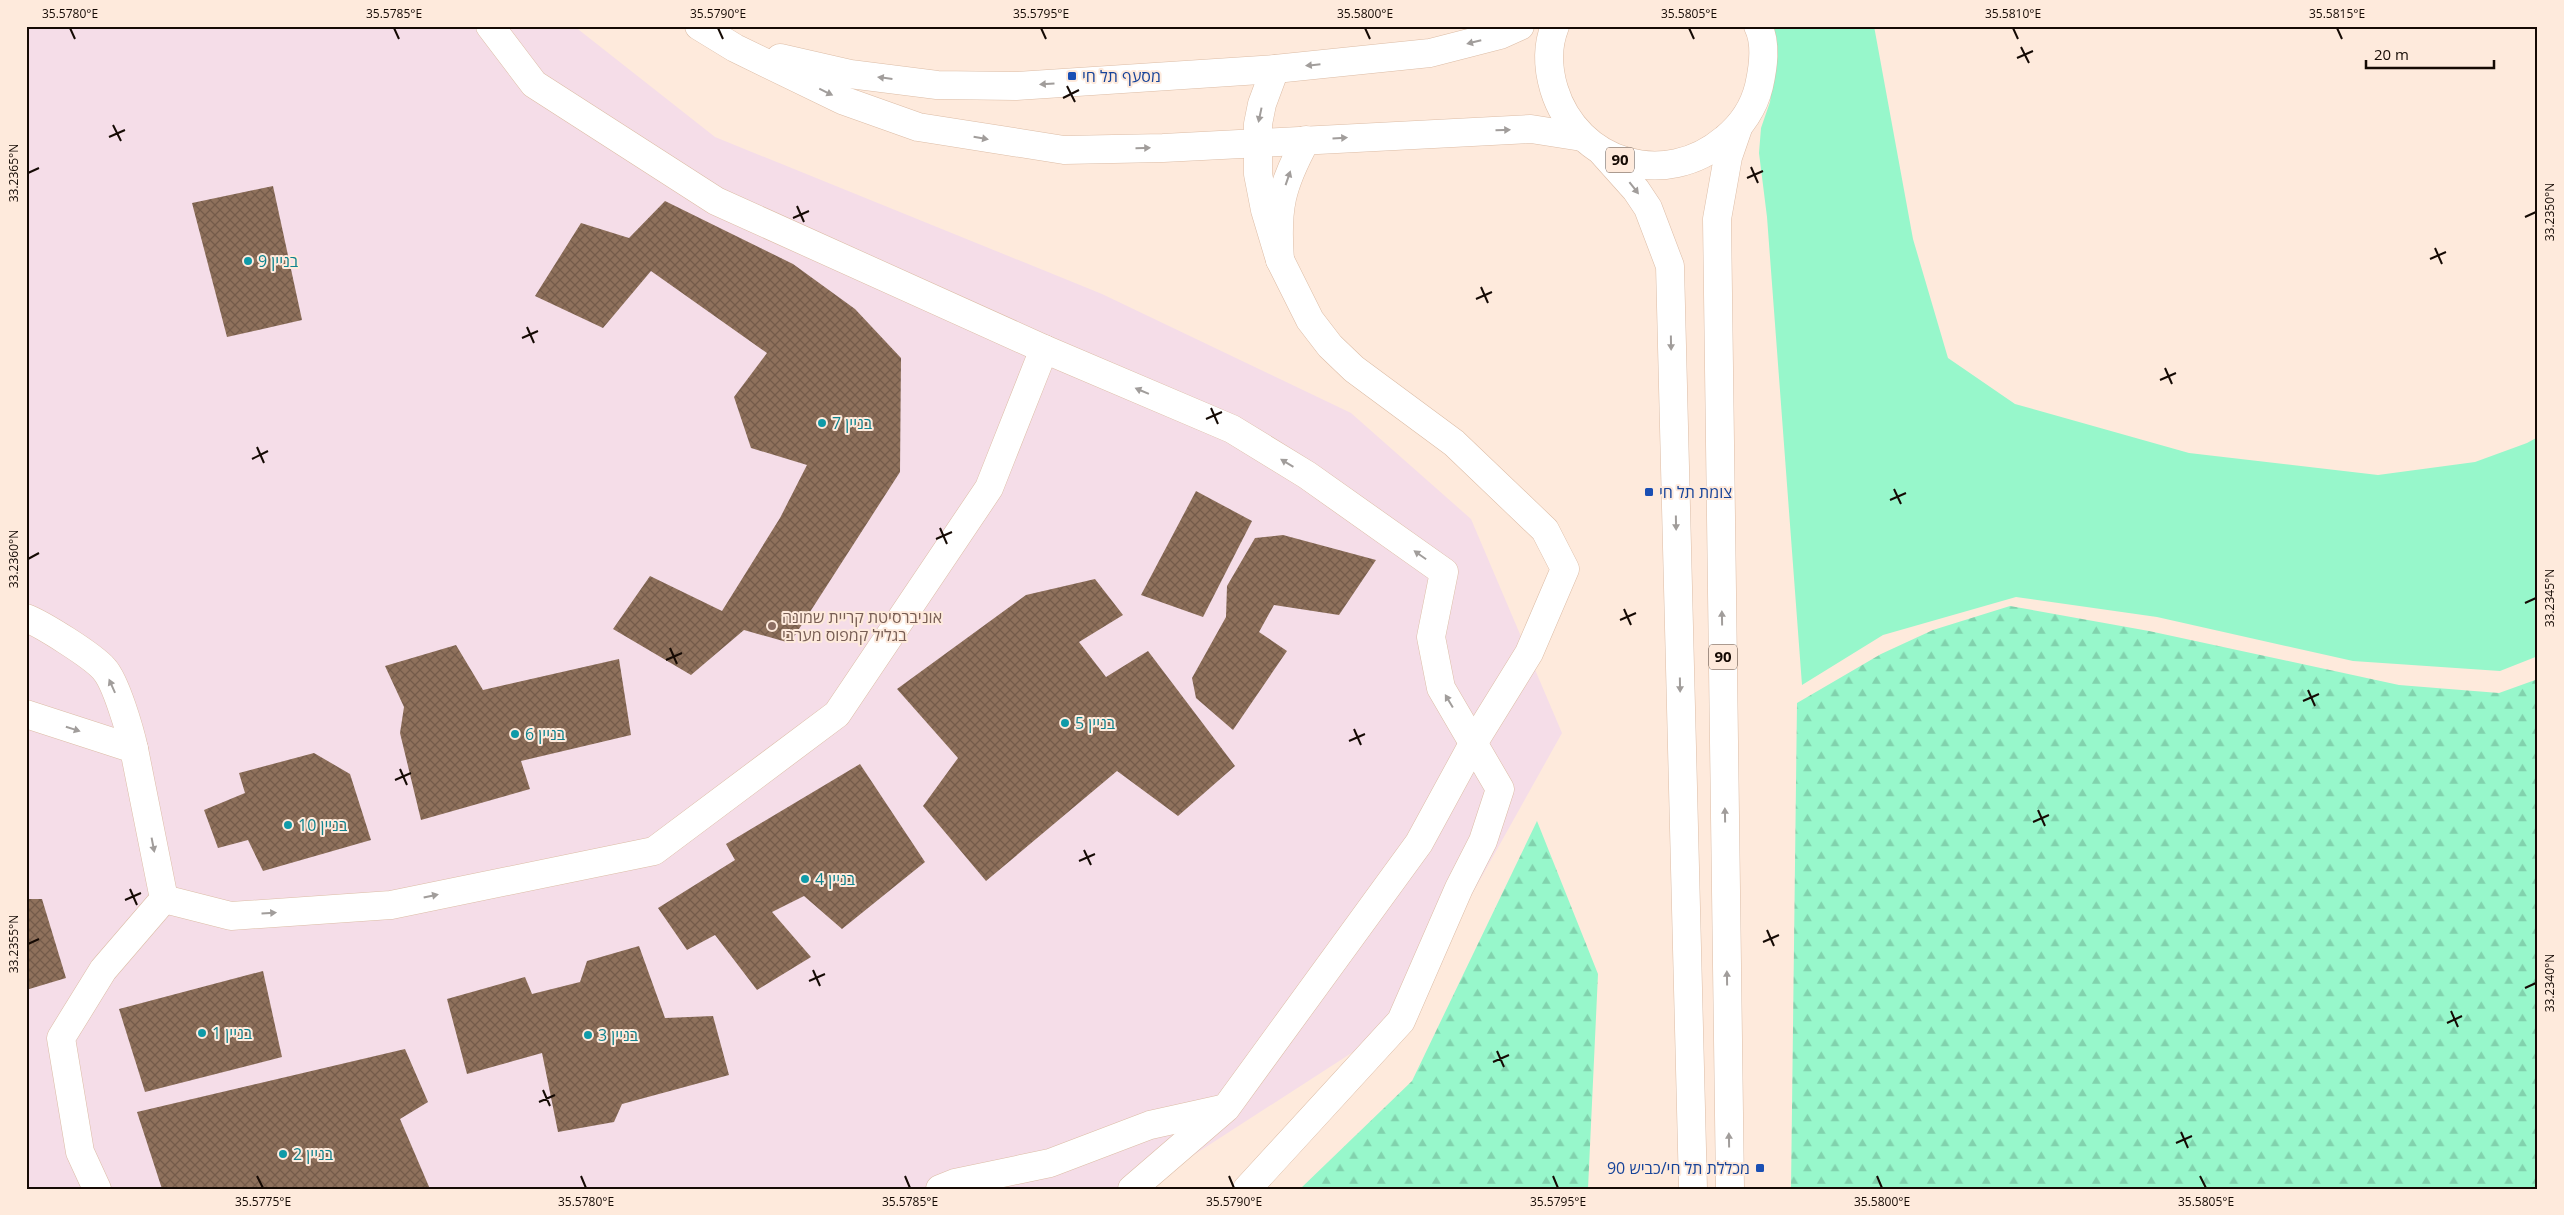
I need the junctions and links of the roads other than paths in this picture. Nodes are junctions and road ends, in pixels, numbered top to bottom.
1 (490, 26) edge
2 (699, 26) edge
3 (1520, 26) edge
4 (1555, 26) edge
5 (1758, 26) edge
6 (735, 48) junction
7 (1275, 68) junction
8 (1738, 128) junction
9 (1306, 140) junction
10 (1257, 143) junction
11 (1592, 145) junction
12 (1280, 260) junction
13 (1044, 350) junction
14 (26, 618) edge
15 (26, 714) edge
16 (1474, 742) junction
17 (134, 749) junction
18 (164, 899) junction
19 (1226, 1108) junction
20 (1050, 1163) junction
21 (97, 1189) edge
22 (940, 1189) edge
23 (1019, 1189) edge
24 (1132, 1189) edge
25 (1247, 1189) edge
26 (1692, 1189) edge
27 (1730, 1189) edge

1 - 13 main road
2 - 6 main road
3 -> 7 main road
4 - 11 main road, 90
5 - 8 main road, 90
7 -> 6 main road
6 -> 10 main road
7 -> 10 main road
8 - 11 main road, 90
27 -> 8 main road, 90
9 - 10 main road
9 -> 11 main road
12 -> 9 main road
10 - 12 main road
11 -> 26 main road, 90
12 - 16 main road
16 -> 13 main road
18 -> 13 main road
17 -> 14 main road
15 -> 17 main road
16 - 19 main road
16 - 25 main road
17 -> 18 main road
18 - 21 main road
19 - 20 main road
19 - 24 main road
20 - 22 main road
20 - 23 main road

